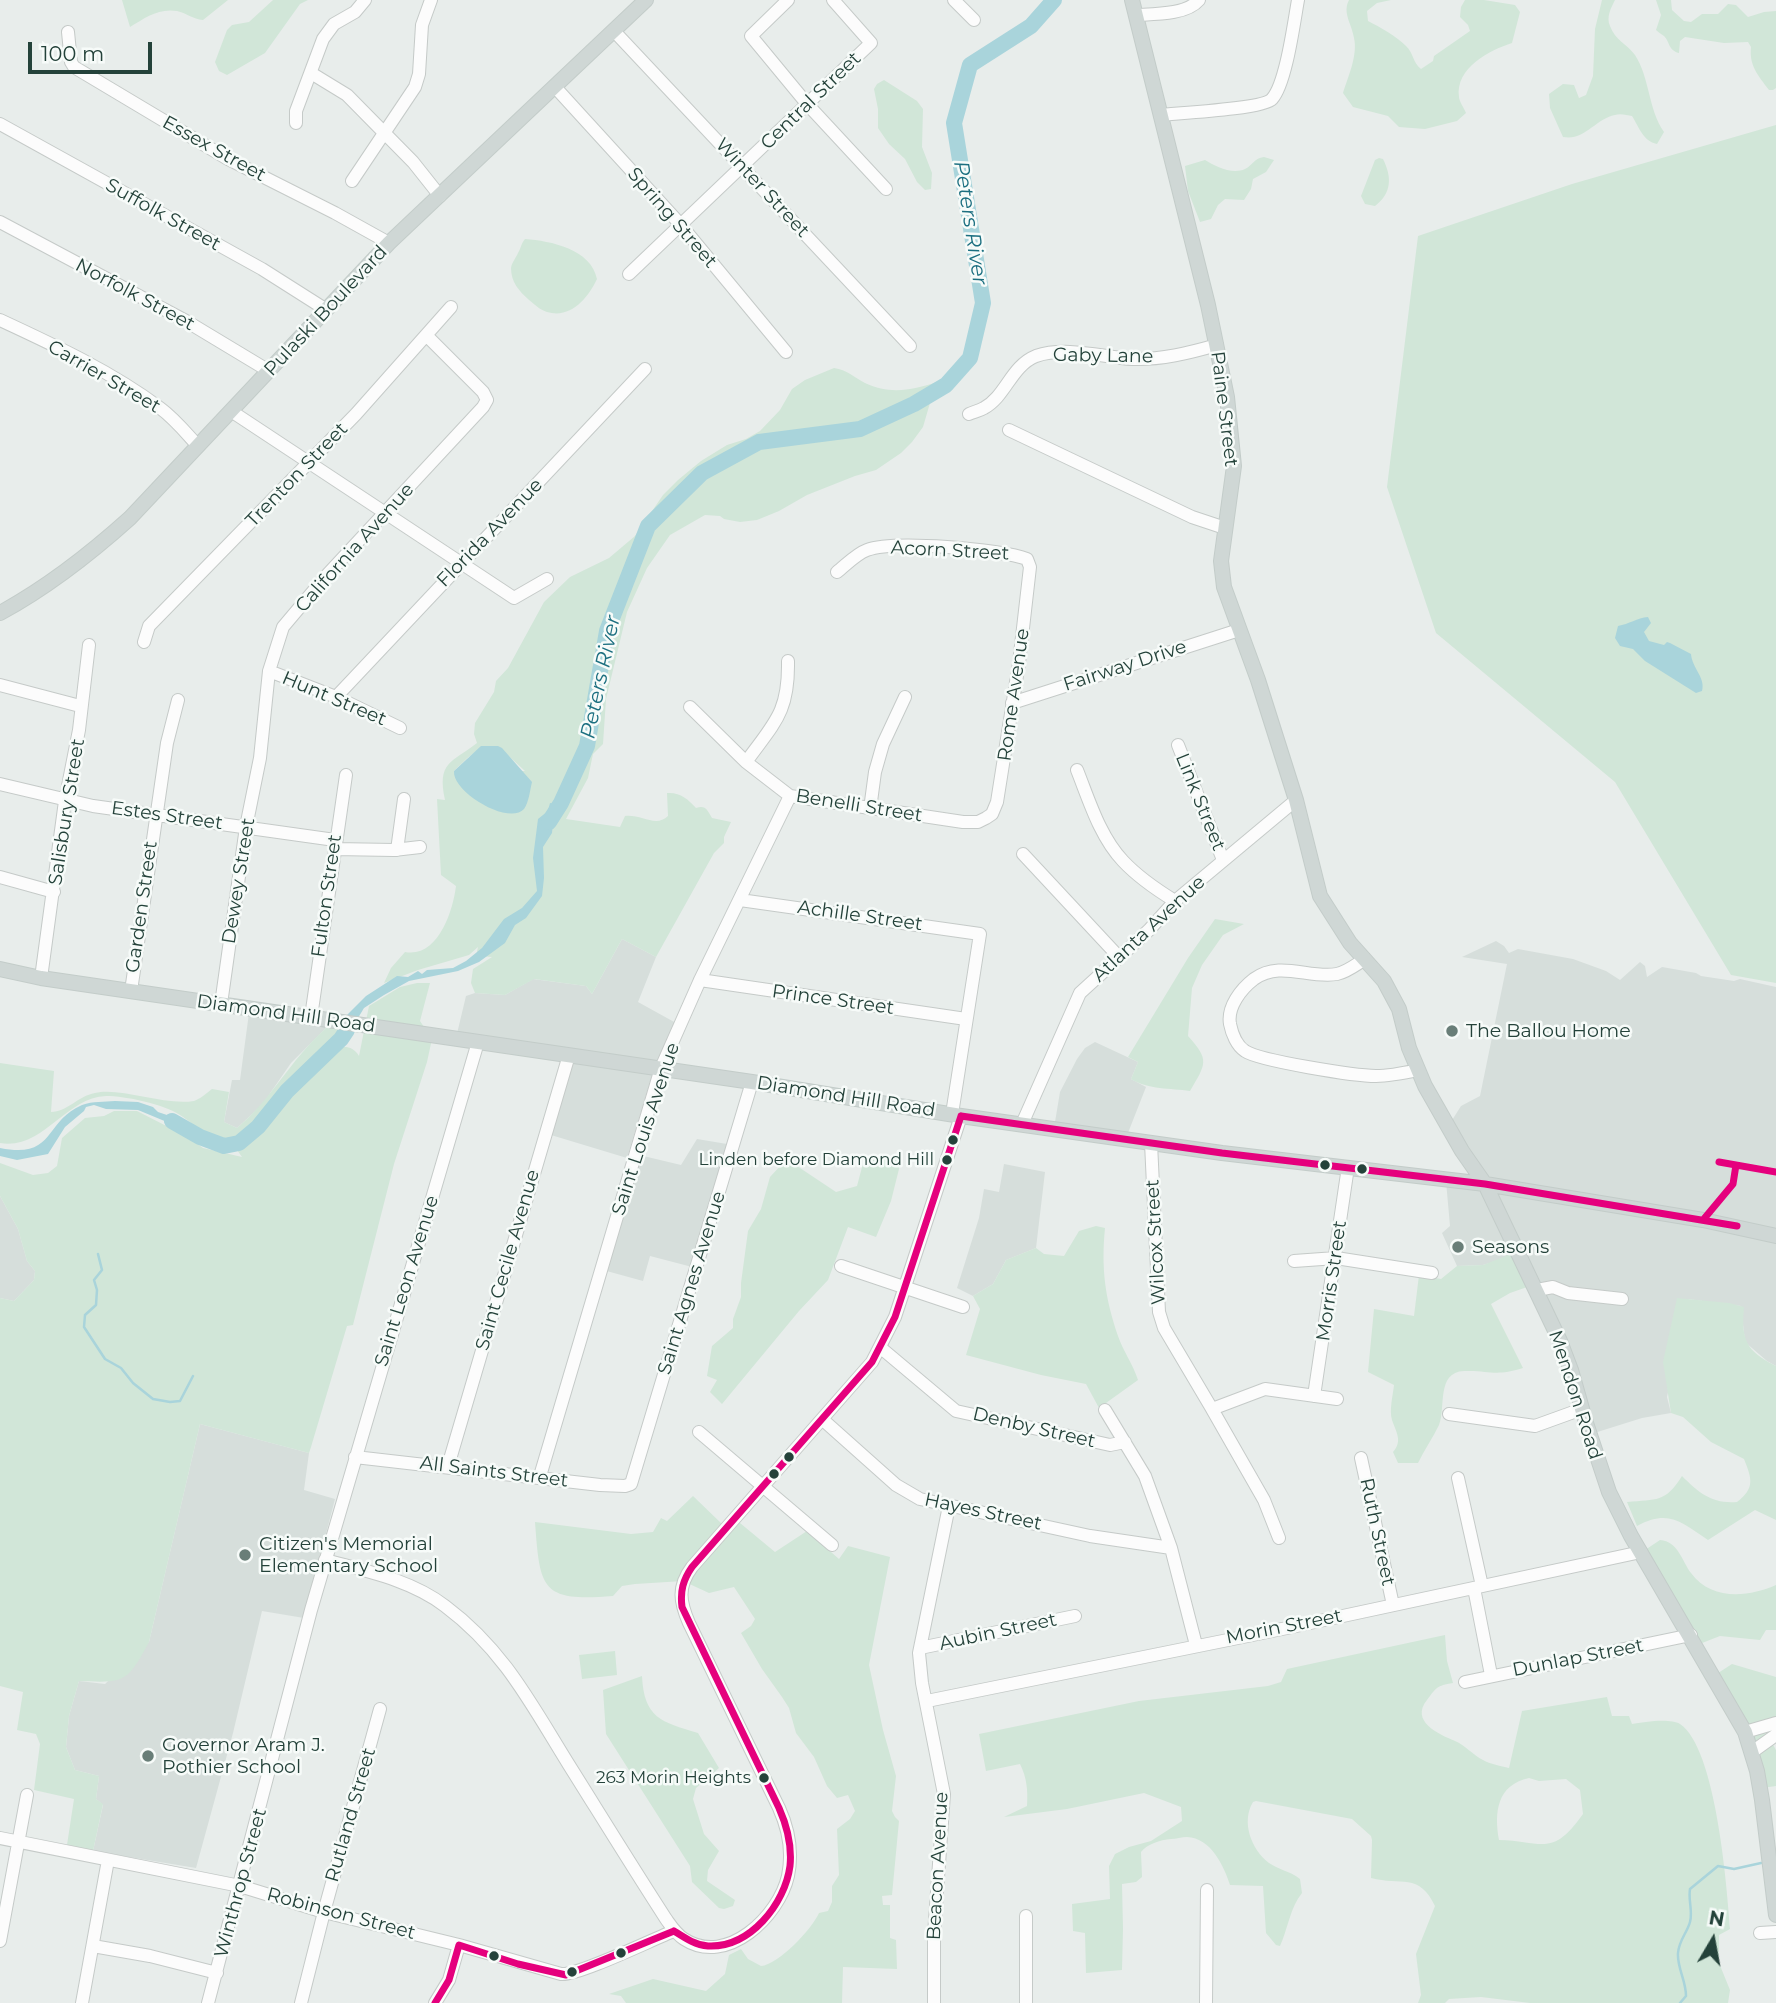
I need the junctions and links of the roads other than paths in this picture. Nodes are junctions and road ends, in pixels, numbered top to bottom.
1 (365, 0) edge
2 (431, 0) edge
3 (646, 0) edge
4 (788, 0) edge
5 (833, 0) edge
6 (1132, 0) edge
7 (1199, 0) edge
8 (1298, 0) edge
9 (960, 2) edge
10 (1136, 15) junction
11 (974, 20) dead end
12 (614, 31) junction
13 (68, 32) dead end
14 (311, 73) junction
15 (555, 87) junction
16 (808, 105) junction
17 (1160, 115) junction
18 (296, 123) dead end
19 (0, 124) edge
20 (384, 134) junction
21 (742, 166) junction
22 (352, 181) dead end
23 (886, 189) dead end
24 (440, 196) junction
25 (0, 222) edge
26 (680, 224) junction
27 (389, 243) junction
28 (629, 274) dead end
29 (451, 307) dead end
30 (325, 309) junction
31 (0, 320) edge
32 (426, 335) junction
33 (1217, 345) junction
34 (910, 346) dead end
35 (786, 352) dead end
36 (645, 369) dead end
37 (269, 370) junction
38 (231, 411) junction
39 (969, 414) dead end
40 (1009, 430) dead end
41 (198, 446) junction
42 (309, 462) junction
43 (386, 513) junction
44 (1225, 528) junction
45 (1027, 558) joint
46 (461, 563) junction
47 (837, 572) dead end
48 (547, 579) dead end
49 (0, 613) edge
50 (1239, 630) junction
51 (144, 642) dead end
52 (89, 645) dead end
53 (788, 661) dead end
54 (269, 671) junction
55 (0, 685) edge
56 (336, 697) junction
57 (905, 697) dead end
58 (178, 699) dead end
59 (1012, 703) junction
60 (80, 706) junction
61 (690, 707) dead end
62 (400, 727) dead end
63 (1178, 745) dead end
64 (260, 758) joint
65 (746, 762) junction
66 (1077, 769) dead end
67 (346, 775) dead end
68 (0, 784) edge
69 (790, 796) junction
70 (404, 799) dead end
71 (1296, 800) junction
72 (65, 801) junction
73 (870, 809) junction
74 (155, 815) junction
75 (978, 822) joint
76 (246, 827) junction
77 (335, 845) junction
78 (420, 847) dead end
79 (397, 850) junction
80 (1023, 854) dead end
81 (1223, 860) junction
82 (0, 877) edge
83 (54, 892) junction
84 (1320, 896) joint
85 (740, 900) junction
86 (1175, 901) junction
87 (1118, 956) junction
88 (1365, 959) junction
89 (0, 969) edge
90 (41, 978) junction
91 (700, 980) junction
92 (131, 991) junction
93 (221, 1004) junction
94 (311, 1017) junction
95 (966, 1019) junction
96 (478, 1042) junction
97 (569, 1055) junction
98 (661, 1068) junction
99 (1418, 1070) junction
100 (752, 1082) junction
101 (956, 1115) junction
102 (1022, 1124) junction
103 (1151, 1143) junction
104 (1348, 1167) junction
105 (1485, 1184) junction
106 (1776, 1236) edge
107 (1336, 1258) junction
108 (1294, 1261) dead end
109 (841, 1266) dead end
110 (1432, 1273) dead end
111 (905, 1287) junction
112 (1537, 1290) junction
113 (1622, 1299) dead end
114 (963, 1307) dead end
115 (881, 1348) junction
116 (1314, 1396) junction
117 (1337, 1399) dead end
118 (1212, 1409) junction
119 (1581, 1409) junction
120 (1105, 1410) dead end
121 (1449, 1415) dead end
122 (822, 1419) junction
123 (699, 1432) dead end
124 (1125, 1442) junction
125 (355, 1457) junction
126 (1361, 1458) dead end
127 (448, 1466) junction
128 (540, 1476) junction
129 (1458, 1478) dead end
130 (631, 1484) joint
131 (763, 1487) junction
132 (949, 1506) junction
133 (337, 1519) joint
134 (1279, 1538) dead end
135 (832, 1545) dead end
136 (1171, 1548) junction
137 (1641, 1552) junction
138 (325, 1560) junction
139 (1478, 1587) junction
140 (1392, 1605) junction
141 (1075, 1616) dead end
142 (1690, 1635) junction
143 (1196, 1645) junction
144 (920, 1648) junction
145 (1491, 1675) junction
146 (1465, 1682) dead end
147 (927, 1701) junction
148 (380, 1709) dead end
149 (1776, 1723) edge
150 (1745, 1732) junction
151 (1776, 1735) edge
152 (1752, 1752) junction
153 (27, 1795) dead end
154 (0, 1838) edge
155 (19, 1841) junction
156 (108, 1860) junction
157 (240, 1886) junction
158 (1207, 1890) dead end
159 (324, 1912) junction
160 (1776, 1915) edge
161 (1026, 1916) dead end
162 (674, 1931) junction
163 (1776, 1932) edge
164 (1760, 1933) dead end
165 (0, 1941) edge
166 (459, 1945) junction
167 (93, 1946) junction
168 (217, 1973) junction
169 (82, 2003) edge
170 (208, 2003) edge
171 (301, 2003) edge
172 (435, 2003) edge
173 (934, 2003) edge
174 (1026, 2003) edge
175 (1206, 2003) edge

1 - 14 street
2 - 20 street
3 - 12 main road, Pulaski Boulevard
4 - 16 street
5 - 16 street, Central Street
6 - 10 main road, Paine Street
7 - 10 street
8 - 17 street
9 - 11 street
10 - 17 main road, Paine Street
12 - 15 main road, Pulaski Boulevard
12 - 21 street, Winter Street
13 - 27 street, Essex Street
14 - 18 street
14 - 20 street
15 - 24 main road, Pulaski Boulevard
15 - 26 street, Spring Street
16 - 21 street, Central Street
16 - 23 street
17 - 33 main road, Paine Street
19 - 30 street, Suffolk Street
20 - 22 street
20 - 24 street
21 - 26 street, Central Street
21 - 34 street, Winter Street
24 - 27 main road, Pulaski Boulevard
25 - 37 street, Norfolk Street
26 - 28 street, Central Street
26 - 35 street, Spring Street
27 - 30 main road, Pulaski Boulevard
29 - 32 street, Trenton Street
30 - 37 main road, Pulaski Boulevard
31 - 41 street, Carrier Street
32 - 42 street, Trenton Street
32 - 43 street, California Avenue
33 - 39 street, Gaby Lane
33 - 44 main road, Paine Street
36 - 46 street, Florida Avenue
37 - 38 main road, Pulaski Boulevard
38 - 41 main road, Pulaski Boulevard
38 - 42 street
40 - 44 street
41 - 49 main road, Pulaski Boulevard
42 - 43 street
42 - 51 street, Trenton Street
43 - 46 street
43 - 54 street, California Avenue
44 - 50 main road, Paine Street
45 - 47 street, Acorn Street
45 - 59 street, Rome Avenue
46 - 48 street
46 - 56 street, Florida Avenue
50 - 59 street, Fairway Drive
50 - 71 main road, Paine Street
52 - 60 street, Salisbury Street
53 - 65 street
54 - 56 street, Hunt Street
54 - 64 street, California Avenue
55 - 60 street
56 - 62 street, Hunt Street
57 - 73 street
58 - 74 street, Garden Street
59 - 75 street, Rome Avenue
60 - 72 street, Salisbury Street
61 - 65 street, Benelli Street
63 - 81 street, Link Street
64 - 76 street, Dewey Street
65 - 69 street, Benelli Street
66 - 86 street
67 - 77 street, Fulton Street
68 - 72 street, Estes Street
69 - 73 street, Benelli Street
69 - 85 street, Saint Louis Avenue
70 - 79 street
71 - 81 street, Atlanta Avenue
71 - 84 main road, Paine Street
72 - 74 street, Estes Street
72 - 83 street, Salisbury Street
73 - 75 street, Benelli Street
74 - 76 street, Estes Street
74 - 92 street, Garden Street
76 - 77 street, Estes Street
76 - 93 street, Dewey Street
77 - 79 street, Estes Street
77 - 94 street, Fulton Street
78 - 79 street, Estes Street
80 - 87 street
81 - 86 street, Atlanta Avenue
82 - 83 street
83 - 90 street, Salisbury Street
84 - 88 main road, Mendon Road
85 - 91 street, Saint Louis Avenue
85 - 95 street, Achille Street
86 - 87 street, Atlanta Avenue
87 - 102 street, Atlanta Avenue
88 - 99 main road, Mendon Road
88 - 99 street
89 - 90 main road, Diamond Hill Road
90 - 92 main road, Diamond Hill Road
91 - 95 street, Prince Street
91 - 98 street, Saint Louis Avenue
92 - 93 main road, Diamond Hill Road
93 - 94 main road, Diamond Hill Road
94 - 96 main road, Diamond Hill Road
95 - 101 street
96 - 97 main road, Diamond Hill Road
96 - 125 street, Saint Leon Avenue
97 - 98 main road, Diamond Hill Road
97 - 127 street, Saint Cecile Avenue
98 - 100 main road, Diamond Hill Road
98 - 128 street, Saint Louis Avenue
99 - 105 main road, Mendon Road
100 - 101 main road, Diamond Hill Road
100 - 130 street, Saint Agnes Avenue
101 - 102 main road, Diamond Hill Road
101 - 111 street
102 - 103 main road, Diamond Hill Road
103 - 104 main road, Diamond Hill Road
103 - 118 street, Wilcox Street
104 - 105 main road, Diamond Hill Road
104 - 107 street, Morris Street
105 - 106 main road, Diamond Hill Road
105 - 112 main road, Mendon Road
107 - 108 street
107 - 110 street
107 - 116 street, Morris Street
109 - 111 street
111 - 114 street
111 - 115 street
112 - 113 street
112 - 119 main road, Mendon Road
115 - 122 street
115 - 124 street, Denby Street
116 - 117 street
116 - 118 street
118 - 134 street, Wilcox Street
119 - 121 street
119 - 137 main road, Mendon Road
120 - 124 street
122 - 131 street
122 - 132 street, Hayes Street
123 - 131 street
124 - 136 street
125 - 127 street, All Saints Street
125 - 133 street, Saint Leon Avenue
126 - 140 street, Ruth Street
127 - 128 street, All Saints Street
128 - 130 street, All Saints Street
129 - 139 street
131 - 135 street
131 - 162 street
132 - 136 street, Hayes Street
132 - 144 street, Beacon Avenue
133 - 138 street, Winthrop Street
136 - 143 street
137 - 139 street, Morin Street
137 - 142 main road, Mendon Road
138 - 157 street, Winthrop Street
138 - 162 street
139 - 140 street, Morin Street
139 - 145 street
140 - 143 street, Morin Street
141 - 144 street, Aubin Street
142 - 145 street, Dunlap Street
142 - 150 main road, Mendon Road
143 - 147 street, Morin Street
144 - 147 street, Beacon Avenue
145 - 146 street, Dunlap Street
147 - 173 street, Beacon Avenue
148 - 159 street, Rutland Street
149 - 150 street
150 - 152 main road, Mendon Road
151 - 152 street
152 - 160 main road, Mendon Road
153 - 155 street
154 - 155 street, Robinson Street
155 - 156 street, Robinson Street
155 - 165 street
156 - 157 street, Robinson Street
156 - 167 street
157 - 159 street, Robinson Street
157 - 168 street, Winthrop Street
158 - 175 street
159 - 166 street, Robinson Street
159 - 171 street, Rutland Street
161 - 174 street
162 - 166 street, Robinson Street
163 - 164 street
166 - 172 street
167 - 168 street
167 - 169 street
168 - 170 street, Winthrop Street

